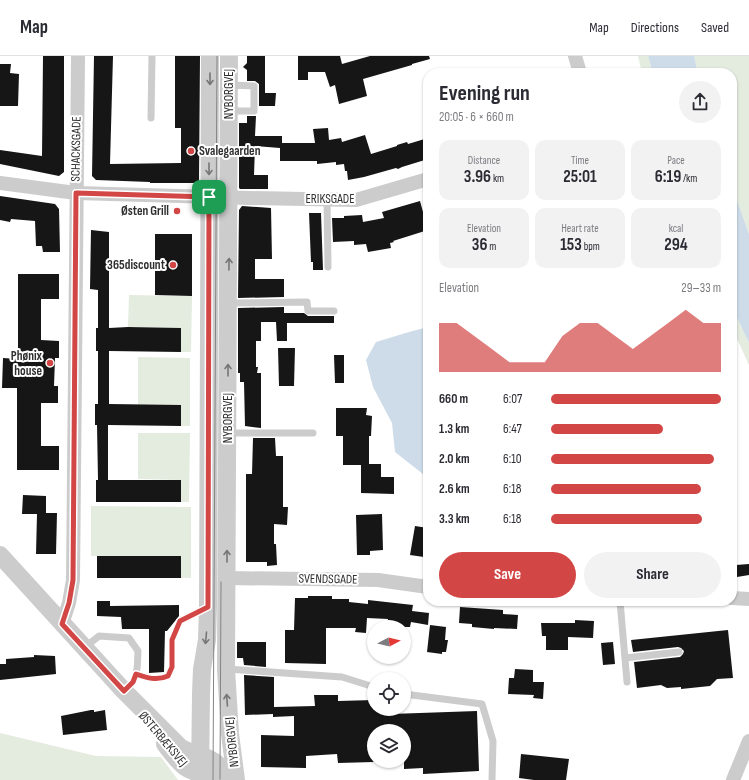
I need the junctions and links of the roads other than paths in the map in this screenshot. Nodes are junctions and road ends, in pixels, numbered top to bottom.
1 (78, 56) edge
2 (152, 56) edge
3 (210, 56) edge
4 (230, 56) edge
5 (575, 56) edge
6 (579, 68) edge
7 (229, 85) junction
8 (229, 111) junction
9 (151, 118) dead end
10 (423, 180) edge
11 (0, 182) edge
12 (76, 193) junction
13 (209, 197) junction
14 (230, 198) junction
15 (327, 199) junction
16 (328, 267) dead end
17 (228, 303) junction
18 (334, 310) dead end
19 (227, 433) junction
20 (312, 433) dead end
21 (0, 555) edge
22 (227, 578) junction
23 (423, 586) edge
24 (737, 598) edge
25 (749, 599) edge
26 (620, 606) edge
27 (208, 607) junction
28 (62, 624) junction
29 (84, 648) junction
30 (679, 652) dead end
31 (625, 658) junction
32 (226, 669) junction
33 (136, 674) junction
34 (627, 682) dead end
35 (367, 685) edge
36 (124, 691) junction
37 (411, 695) edge
38 (749, 741) edge
39 (200, 756) junction
40 (200, 777) edge
41 (232, 780) edge
42 (236, 780) edge
43 (492, 780) edge
44 (733, 780) edge

1 - 12 street, SCHACKSGADE
2 - 9 lane
3 -> 13 street, NYBORGVEJ
4 - 7 street, NYBORGVEJ
5 - 6 street
7 - 8 street, NYBORGVEJ
7 - 8 lane
8 - 14 street, NYBORGVEJ
10 - 15 street, ERIKSGADE
11 - 12 street, ERIKSGADE
12 - 13 street, ERIKSGADE
12 - 28 street, SCHACKSGADE
13 - 14 street, ERIKSGADE
13 - 27 street, NYBORGVEJ
14 - 15 street, ERIKSGADE
17 -> 14 street, NYBORGVEJ
15 - 16 lane
17 - 18 lane
19 -> 17 street, NYBORGVEJ
19 - 20 lane
22 -> 19 street, NYBORGVEJ
21 - 28 street, ØSTERBÆKSVEJ
22 - 23 street, SVENDSGADE
22 - 32 street, NYBORGVEJ
24 - 25 street
26 - 31 lane
27 - 33 lane
27 -> 39 street, NYBORGVEJ
28 - 29 street, ØSTERBÆKSVEJ
29 - 33 lane
29 - 36 street, ØSTERBÆKSVEJ
30 - 31 lane
31 - 34 lane
32 - 35 lane
42 -> 32 street, NYBORGVEJ
33 - 36 lane
36 - 39 street, ØSTERBÆKSVEJ
36 - 40 street, ØSTERBÆKSVEJ
37 - 43 lane
38 - 44 street
39 - 40 street, NYBORGVEJ
39 - 42 street, ØSTERBÆKSVEJ
40 - 41 street, ØSTERBÆKSVEJ

